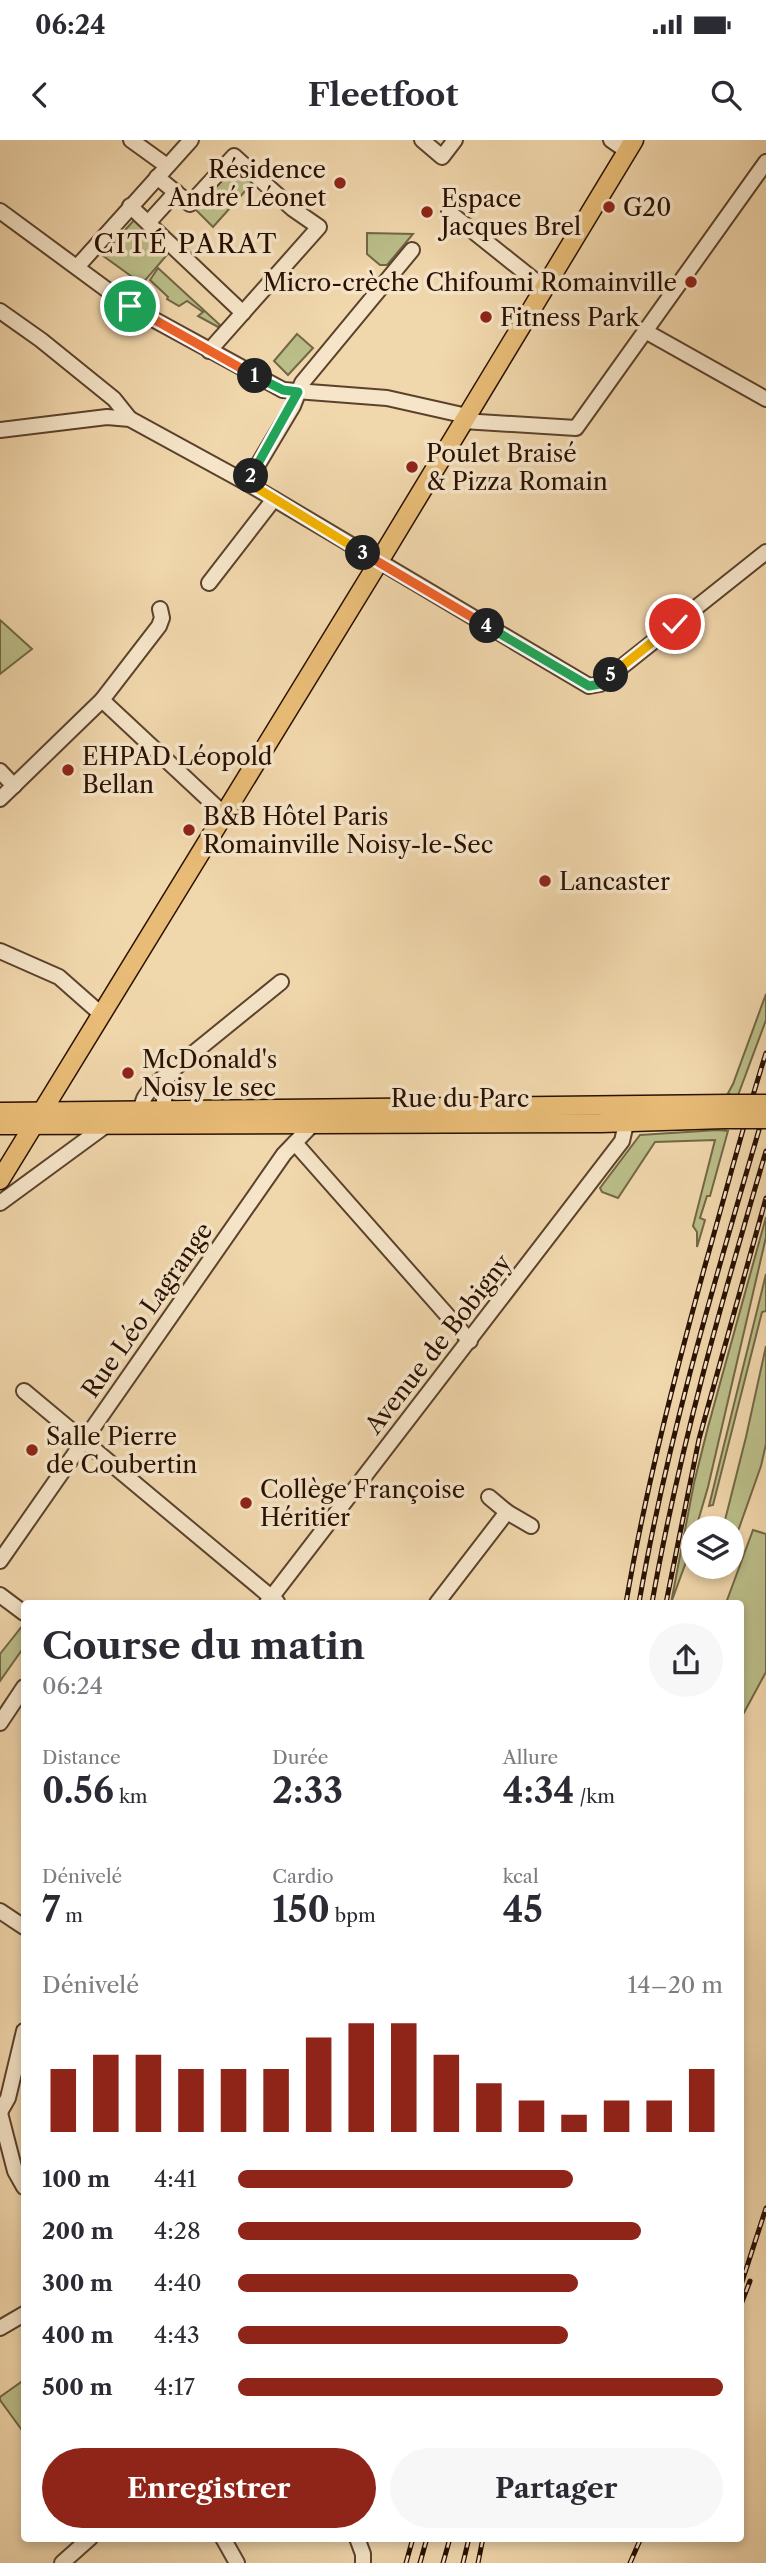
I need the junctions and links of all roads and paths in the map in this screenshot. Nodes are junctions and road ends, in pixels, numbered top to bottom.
1 (131, 140) edge
2 (191, 140) edge
3 (422, 140) edge
4 (455, 140) edge
5 (611, 140) edge
6 (627, 144) edge
7 (766, 162) edge
8 (162, 172) junction
9 (176, 192) junction
10 (130, 206) junction
11 (0, 211) edge
12 (449, 212) dead end
13 (148, 223) junction
14 (412, 250) dead end
15 (76, 267) junction
16 (543, 287) junction
17 (0, 311) edge
18 (243, 313) junction
19 (645, 331) junction
20 (209, 351) junction
21 (298, 392) junction
22 (766, 399) edge
23 (465, 418) junction
24 (130, 419) junction
25 (0, 430) edge
26 (247, 482) junction
27 (274, 499) junction
28 (766, 552) edge
29 (378, 562) junction
30 (209, 583) dead end
31 (160, 609) dead end
32 (102, 700) junction
33 (0, 771) edge
34 (14, 786) junction
35 (0, 799) edge
36 (224, 814) junction
37 (0, 951) edge
38 (281, 982) dead end
39 (101, 1014) junction
40 (154, 1101) junction
41 (766, 1104) edge
42 (0, 1112) edge
43 (628, 1114) junction
44 (658, 1114) junction
45 (39, 1117) junction
46 (766, 1119) edge
47 (272, 1124) junction
48 (313, 1124) junction
49 (0, 1125) edge
50 (154, 1125) junction
51 (105, 1126) junction
52 (295, 1143) junction
53 (284, 1154) junction
54 (0, 1180) edge
55 (0, 1203) edge
56 (470, 1341) junction
57 (23, 1391) dead end
58 (84, 1440) junction
59 (489, 1497) dead end
60 (507, 1512) junction
61 (531, 1526) dead end
62 (0, 1561) edge
63 (0, 1595) edge
64 (271, 1600) edge
65 (273, 1600) edge
66 (439, 1600) edge
67 (21, 1612) edge
68 (21, 1691) edge
69 (0, 1723) edge
70 (0, 1910) edge
71 (21, 1925) edge
72 (21, 2044) edge
73 (0, 2113) edge
74 (4, 2146) edge
75 (21, 2182) edge
76 (21, 2316) edge
77 (0, 2328) edge
78 (86, 2542) edge
79 (225, 2542) edge
80 (358, 2542) edge
81 (62, 2563) edge
82 (237, 2563) edge
83 (363, 2563) edge

1 - 8 street
2 - 8 street
3 - 4 street
5 - 6 street
6 - 16 main road
7 - 19 street
8 - 9 street
8 - 10 street
9 - 13 street
9 - 18 street
10 - 13 street
10 - 15 street
11 - 15 street
12 - 16 street
13 - 18 street
14 - 21 street
15 - 20 street
16 - 23 main road
17 - 24 street
18 - 20 street
19 - 22 street
19 - 23 street
20 - 21 street
21 - 23 street
21 - 26 street
23 - 29 main road
24 - 25 street
24 - 26 street
26 - 27 street
27 - 29 street
27 - 30 street
28 - 29 street
29 - 36 main road
31 - 32 street
32 - 34 street
32 - 36 street
33 - 34 street
34 - 35 street
36 - 39 main road
37 - 39 street
38 - 40 street
39 - 45 main road
40 - 43 main road, Rue du Parc
40 - 45 main road, Rue du Parc
40 - 50 street
40 - 50 street
41 - 44 main road, Rue du Parc, bridge
42 - 45 main road, Rue du Parc
43 - 44 main road, Rue du Parc
43 - 48 main road, Rue du Parc
43 - 56 street, Avenue de Bobigny
44 - 46 main road, Rue du Parc, bridge
45 - 49 main road, Rue du Parc
45 - 51 main road, Rue du Parc
45 - 54 main road
47 - 48 main road, Rue du Parc
47 - 50 main road, Rue du Parc
47 - 53 street
48 - 52 street, Rue Léo Lagrange
50 - 51 main road, Rue du Parc
51 - 55 street
52 - 53 street, Rue Léo Lagrange
52 - 56 street
53 - 58 street, Rue Léo Lagrange
56 - 65 street, Avenue de Bobigny
57 - 58 street
58 - 62 street, Rue Léo Lagrange
58 - 64 street
59 - 60 street
60 - 61 street
60 - 66 street
63 - 67 street
68 - 69 street
70 - 71 street
72 - 73 street
73 - 74 street
74 - 75 street
76 - 77 street
78 - 81 street
79 - 82 street
80 - 83 street

